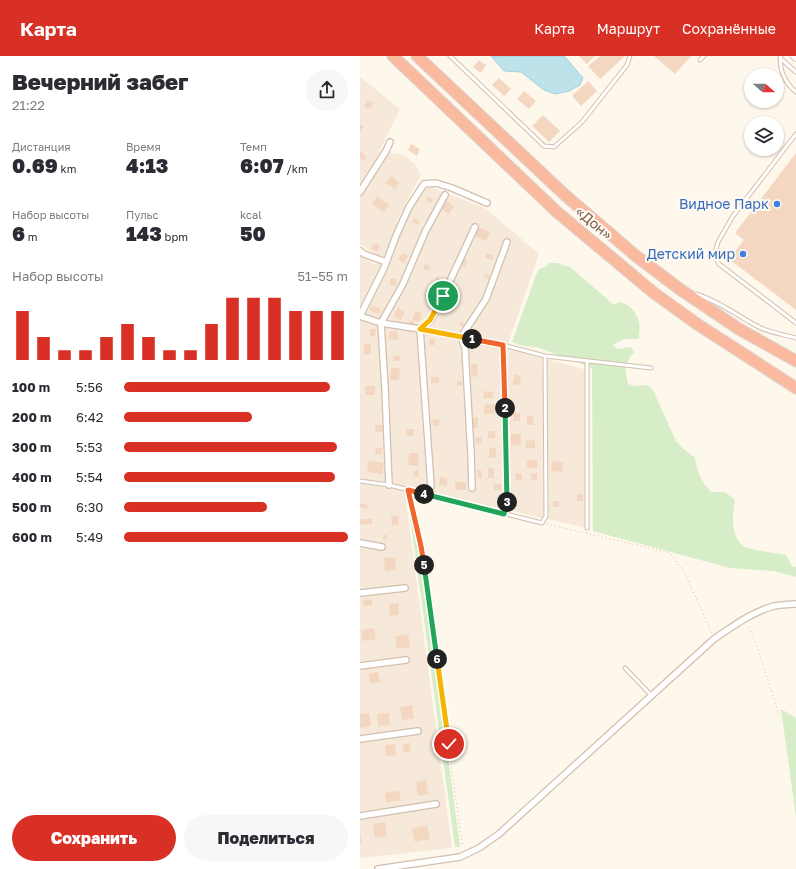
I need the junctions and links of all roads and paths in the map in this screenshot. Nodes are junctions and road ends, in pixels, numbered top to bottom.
1 (393, 56) edge
2 (417, 56) edge
3 (450, 56) edge
4 (630, 56) edge
5 (704, 56) edge
6 (780, 57) edge
7 (700, 60) dead end
8 (796, 72) edge
9 (796, 92) edge
10 (796, 134) edge
11 (390, 142) dead end
12 (360, 192) edge
13 (444, 195) dead end
14 (487, 203) dead end
15 (475, 227) dead end
16 (507, 242) dead end
17 (360, 251) edge
18 (386, 262) junction
19 (681, 290) junction
20 (360, 316) edge
21 (381, 323) junction
22 (796, 323) edge
23 (420, 329) junction
24 (461, 337) junction
25 (796, 338) edge
26 (503, 345) junction
27 (544, 356) junction
28 (796, 361) edge
29 (587, 362) junction
30 (651, 368) dead end
31 (796, 388) edge
32 (360, 481) edge
33 (389, 485) junction
34 (431, 486) dead end
35 (472, 488) dead end
36 (408, 490) junction
37 (504, 514) junction
38 (542, 523) junction
39 (587, 528) dead end
40 (360, 543) edge
41 (382, 547) dead end
42 (405, 588) dead end
43 (360, 593) edge
44 (796, 604) edge
45 (749, 627) dead end
46 (714, 639) junction
47 (406, 660) dead end
48 (360, 666) edge
49 (625, 668) dead end
50 (652, 696) junction
51 (780, 718) dead end
52 (418, 731) dead end
53 (360, 739) edge
54 (436, 804) dead end
55 (360, 816) edge
56 (462, 844) dead end
57 (378, 869) edge

1 - 31 highway, «Дон»
2 - 19 highway, «Дон»
3 - 4 lane
5 - 7 lane
6 - 8 lane
6 - 9 lane
10 - 22 lane
11 - 12 street
13 - 21 street
14 - 18 street
15 - 23 street
16 - 24 street
17 - 18 street
18 - 20 street
19 - 25 lane
19 - 28 highway, «Дон»
20 - 21 street
21 - 23 street
21 - 33 street
23 - 24 street
23 - 34 street
24 - 26 street
24 - 35 street
26 - 27 lane
26 - 37 lane
27 - 29 lane
27 - 38 lane
29 - 30 lane
29 - 39 lane
32 - 33 lane
33 - 36 lane
36 - 37 lane
36 - 56 path
37 - 38 lane
38 - 46 path
40 - 41 street
42 - 43 street
44 - 46 street
45 - 51 path
46 - 50 street
47 - 48 street
49 - 50 lane
50 - 57 street
52 - 53 street
54 - 55 street

